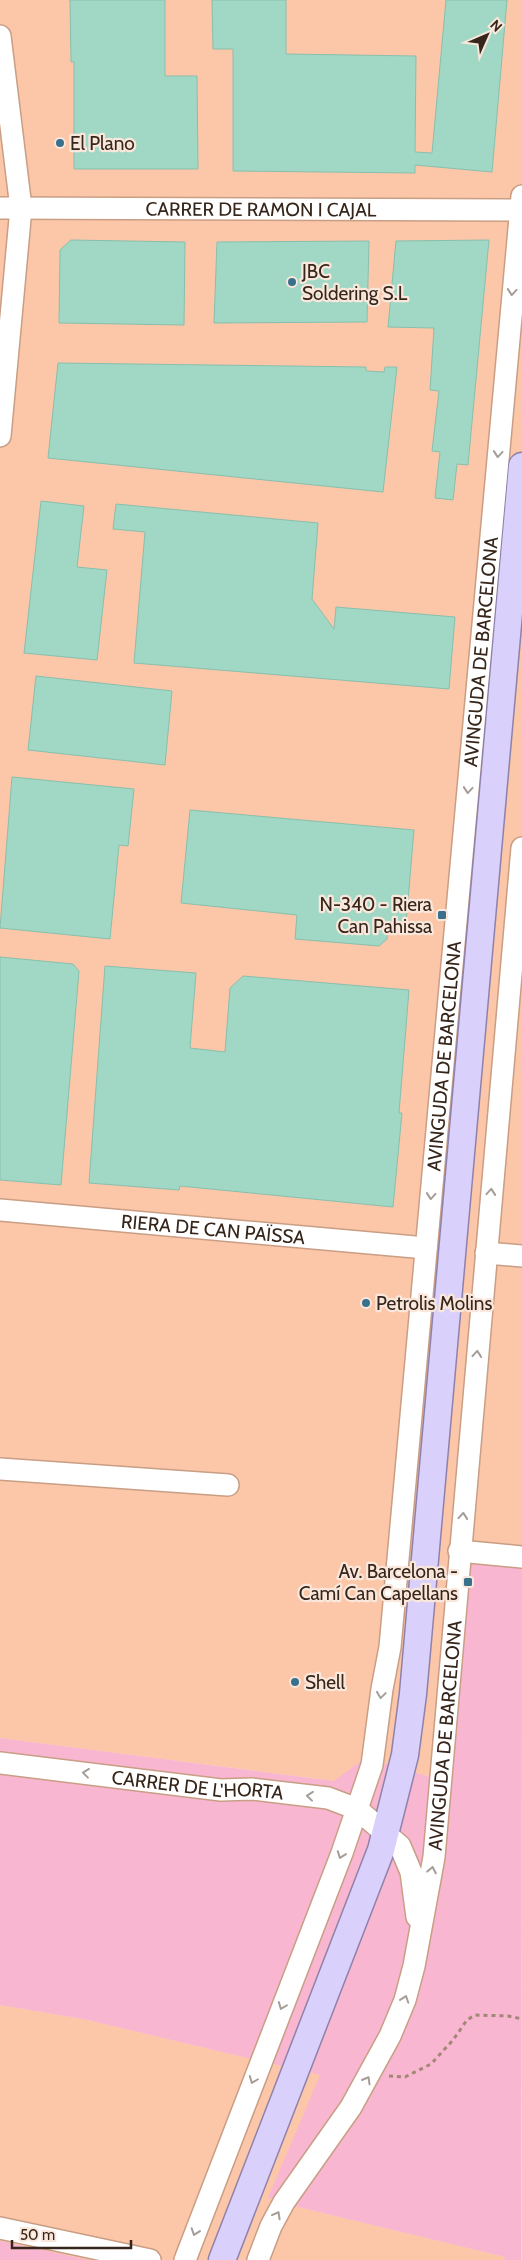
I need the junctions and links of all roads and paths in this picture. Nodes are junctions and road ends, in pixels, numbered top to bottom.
1 (0, 36) edge
2 (522, 205) edge
3 (10, 208) edge
4 (0, 436) edge
5 (522, 466) edge
6 (522, 848) edge
7 (520, 901) edge
8 (0, 1210) edge
9 (426, 1248) junction
10 (486, 1253) junction
11 (522, 1256) edge
12 (0, 1469) edge
13 (228, 1485) dead end
14 (427, 1534) junction
15 (460, 1551) junction
16 (522, 1557) edge
17 (390, 1647) junction
18 (0, 1763) edge
19 (357, 1809) junction
20 (386, 1833) junction
21 (420, 1935) junction
22 (522, 2019) edge
23 (371, 2074) junction
24 (0, 2228) edge
25 (150, 2260) edge
26 (185, 2260) edge
27 (222, 2260) edge
28 (258, 2260) edge

1 - 3 street
2 - 3 street, CARRER DE RAMON I CAJAL
2 -> 9 street, AVINGUDA DE BARCELONA
3 - 4 street
5 - 14 main road, AVINGUDA DE BARCELONA
6 - 7 street, AVINGUDA DE BARCELONA
10 -> 7 street, AVINGUDA DE BARCELONA
8 - 9 street, RIERA DE CAN PAÏSSA
9 - 17 street, AVINGUDA DE BARCELONA
10 - 11 street
15 -> 10 street, AVINGUDA DE BARCELONA
12 - 13 street
14 - 17 street, AVINGUDA DE BARCELONA
14 - 20 main road, AVINGUDA DE BARCELONA
15 - 16 street
21 -> 15 street, AVINGUDA DE BARCELONA
17 -> 19 street, AVINGUDA DE BARCELONA
19 -> 18 street, CARRER DE L'HORTA
19 - 20 street, CARRER DE L'HORTA
19 -> 26 street, AVINGUDA DE BARCELONA
20 - 21 street, AVINGUDA DE BARCELONA
20 - 27 main road, AVINGUDA DE BARCELONA
23 -> 21 street, AVINGUDA DE BARCELONA
22 - 23 path
28 -> 23 street, AVINGUDA DE BARCELONA
24 - 25 street

